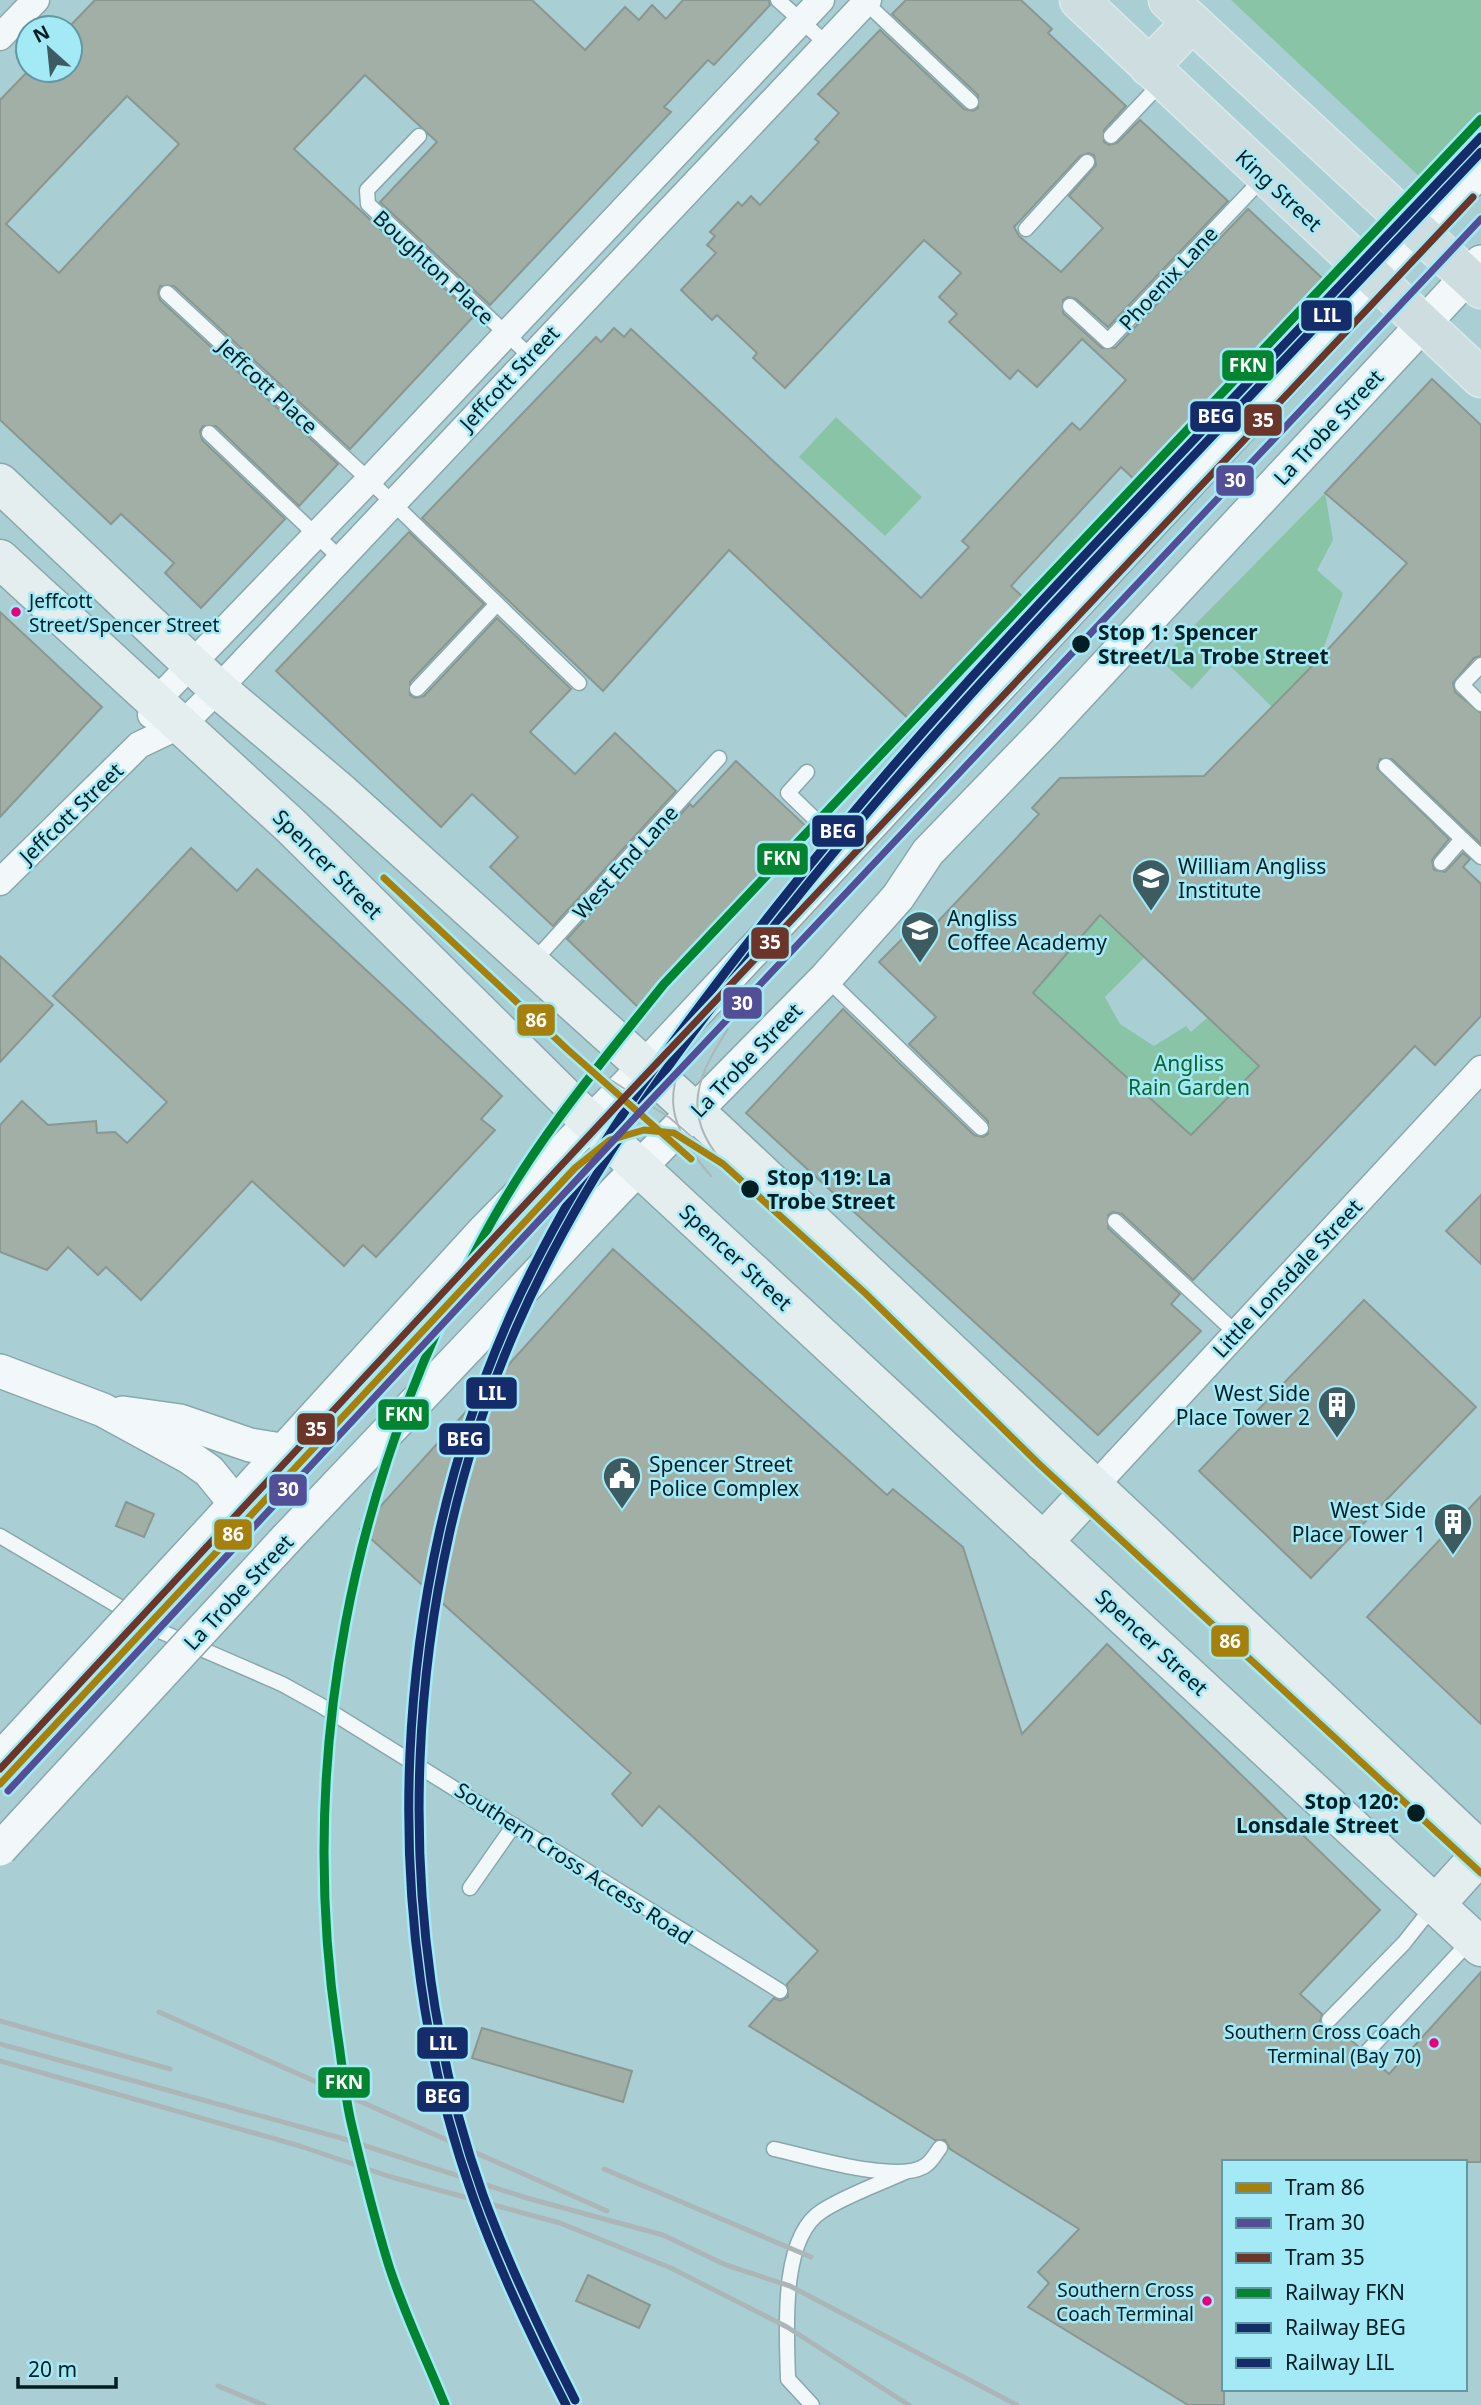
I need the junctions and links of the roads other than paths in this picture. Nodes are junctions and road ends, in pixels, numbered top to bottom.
1 (36, 0) edge
2 (778, 0) edge
3 (821, 0) edge
4 (1079, 0) edge
5 (865, 1) edge
6 (1180, 11) edge
7 (801, 21) junction
8 (0, 37) edge
9 (827, 44) junction
10 (1156, 74) junction
11 (971, 102) dead end
12 (419, 136) dead end
13 (1111, 136) dead end
14 (1087, 162) dead end
15 (1481, 169) edge
16 (1264, 177) junction
17 (1026, 229) dead end
18 (1421, 233) junction
19 (1477, 276) edge
20 (1376, 281) junction
21 (167, 293) dead end
22 (1070, 306) dead end
23 (1423, 324) junction
24 (505, 335) junction
25 (530, 356) junction
26 (1481, 378) edge
27 (209, 433) dead end
28 (369, 480) junction
29 (0, 483) edge
30 (392, 502) junction
31 (316, 535) junction
32 (340, 558) junction
33 (0, 559) edge
34 (497, 604) junction
35 (1481, 665) edge
36 (205, 677) junction
37 (579, 683) dead end
38 (417, 689) dead end
39 (1481, 704) edge
40 (169, 713) junction
41 (719, 758) dead end
42 (1386, 766) dead end
43 (807, 772) dead end
44 (1462, 839) junction
45 (847, 850) junction
46 (1481, 857) edge
47 (1441, 863) dead end
48 (1, 878) edge
49 (530, 966) junction
50 (826, 978) junction
51 (644, 1068) junction
52 (1481, 1069) edge
53 (694, 1113) junction
54 (590, 1122) junction
55 (981, 1128) dead end
56 (640, 1168) junction
57 (1115, 1221) dead end
58 (1236, 1333) junction
59 (0, 1371) edge
60 (103, 1410) junction
61 (282, 1450) junction
62 (1093, 1488) junction
63 (230, 1509) junction
64 (0, 1535) edge
65 (1043, 1542) junction
66 (0, 1759) edge
67 (514, 1825) junction
68 (0, 1849) edge
69 (1481, 1853) edge
70 (470, 1888) dead end
71 (1434, 1905) junction
72 (1478, 1938) edge
73 (780, 1992) dead end
74 (1329, 2020) dead end
75 (1366, 2053) dead end
76 (940, 2148) dead end
77 (774, 2149) dead end
78 (905, 2172) junction
79 (812, 2405) edge

1 - 8 street
2 - 7 lane
3 - 7 street, Jeffcott Street
4 - 10 highway, King Street
5 - 9 street, Jeffcott Street
5 - 11 lane
6 - 10 highway
6 - 18 highway
7 - 9 lane
7 - 24 street, Jeffcott Street
9 - 25 street, Jeffcott Street
10 - 13 lane
10 - 16 highway, King Street
12 - 24 lane, Boughton Place
14 - 17 lane
15 - 18 street
16 - 20 highway, King Street
16 - 22 lane, Phoenix Lane
18 - 19 highway
18 - 20 street
19 - 23 street, La Trobe Street
20 - 23 highway, King Street
20 - 45 street
21 - 28 lane, Jeffcott Place
23 - 26 highway, King Street
23 - 50 street, La Trobe Street
24 - 25 lane, Boughton Place
24 - 28 street, Jeffcott Street
25 - 30 street, Jeffcott Street
27 - 31 lane
28 - 30 lane, Jeffcott Place
28 - 31 street, Jeffcott Street
29 - 36 main road
30 - 32 street, Jeffcott Street
30 - 34 lane, Jeffcott Place
31 - 32 lane
31 - 36 street, Jeffcott Street
32 - 36 street, Jeffcott Street
33 - 40 main road, Spencer Street
34 - 37 lane, Jeffcott Place
34 - 38 lane
35 - 39 lane
36 - 40 street, Jeffcott Street
36 - 40 street, Jeffcott Street
36 - 49 main road
40 - 48 street, Jeffcott Street
40 - 54 main road, Spencer Street
41 - 49 lane, West End Lane
42 - 44 lane
43 - 45 lane
44 - 46 lane
44 - 47 lane
45 - 51 street
49 - 51 main road
50 - 53 street, La Trobe Street
50 - 55 lane
51 - 53 main road
51 - 54 street
52 - 58 street, Little Lonsdale Street
53 - 56 street, La Trobe Street
53 - 62 main road
54 - 56 main road, Spencer Street
54 - 61 street
56 - 65 main road, Spencer Street
56 - 68 street, La Trobe Street, bridge
57 - 58 lane
58 - 62 street, Little Lonsdale Street
59 - 60 street
60 - 61 street
60 - 63 street
61 - 63 street
62 - 65 main road
62 - 69 main road
63 - 66 street, bridge
64 - 67 lane, Southern Cross Access Road
65 - 71 main road, Spencer Street
67 - 70 lane
67 - 73 lane, Southern Cross Access Road
69 - 71 main road
71 - 72 main road, Spencer Street
71 - 74 lane
72 - 75 lane
76 - 78 lane
77 - 78 lane
78 - 79 lane

